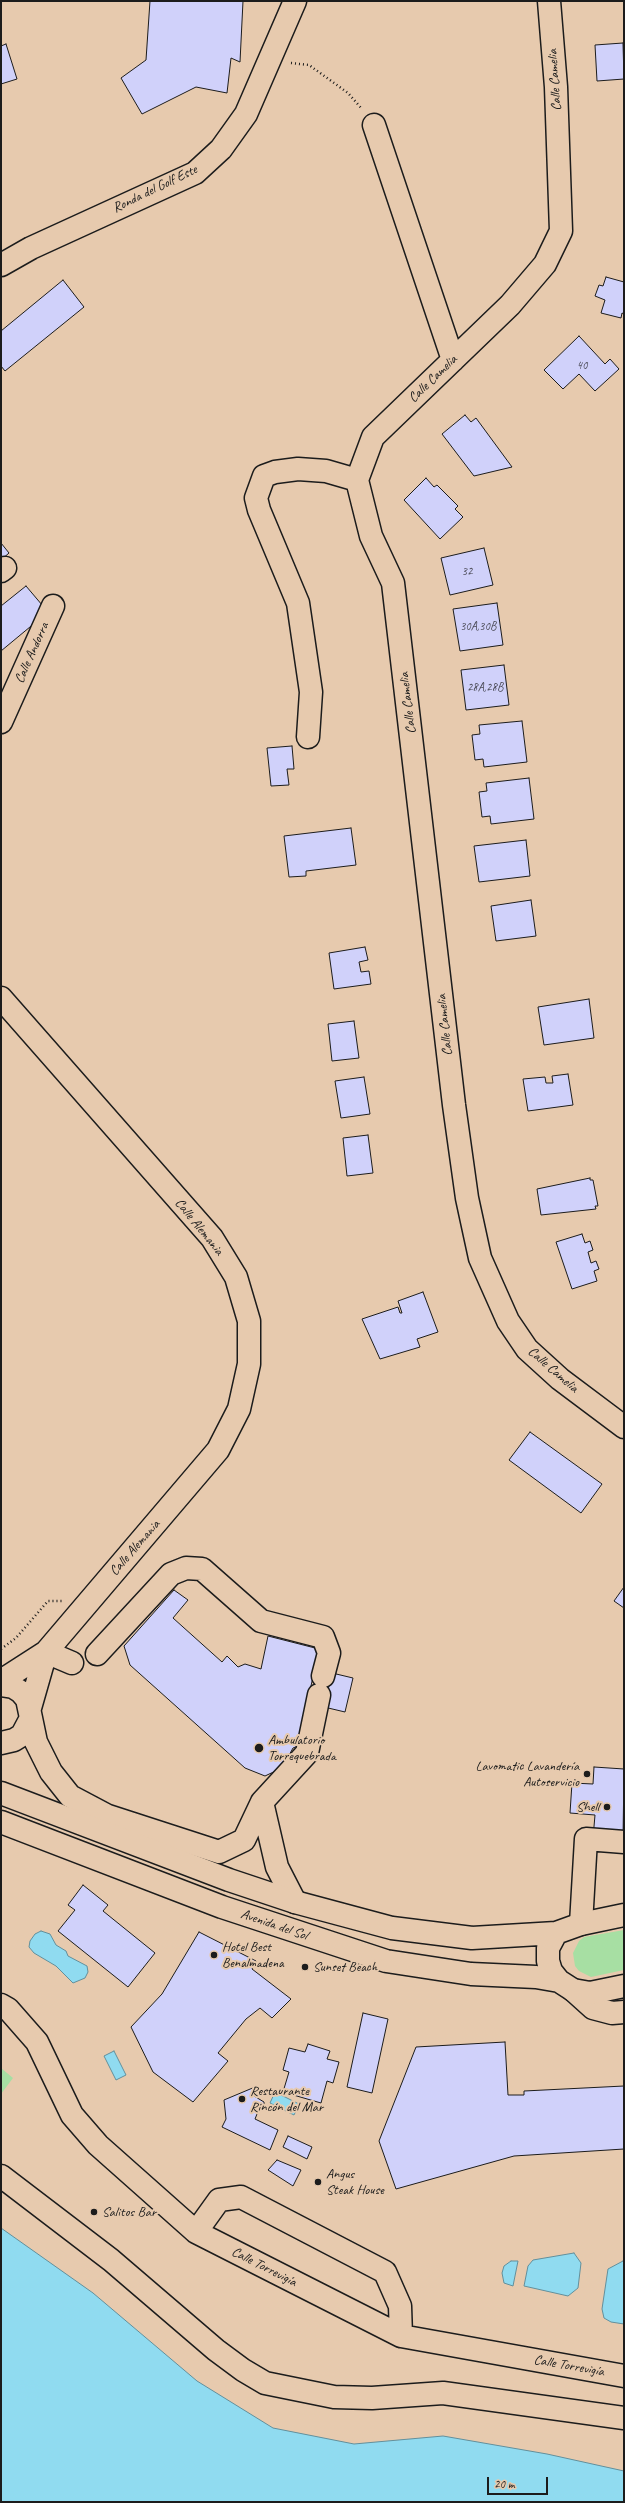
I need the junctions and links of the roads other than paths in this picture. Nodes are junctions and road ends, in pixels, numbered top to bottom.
1 (295, 1) edge
2 (549, 1) edge
3 (374, 125) dead end
4 (1, 265) edge
5 (453, 360) junction
6 (357, 480) junction
7 (53, 606) dead end
8 (1, 722) edge
9 (308, 737) dead end
10 (1, 998) edge
11 (624, 1427) edge
12 (46, 1652) junction
13 (97, 1654) dead end
14 (72, 1663) dead end
15 (1, 1681) edge
16 (1, 1685) edge
17 (30, 1713) junction
18 (1, 1743) edge
19 (1, 1793) edge
20 (262, 1802) junction
21 (108, 1816) junction
22 (1, 1822) edge
23 (624, 1842) edge
24 (229, 1880) junction
25 (295, 1902) junction
26 (624, 1915) edge
27 (581, 1924) junction
28 (556, 1933) junction
29 (566, 1986) junction
30 (624, 1986) edge
31 (1, 2005) edge
32 (624, 2012) edge
33 (1, 2176) edge
34 (196, 2232) junction
35 (401, 2336) junction
36 (624, 2376) edge
37 (624, 2418) edge

1 - 4 street, Ronda del Golf Este
2 - 5 street, Calle Camelia
3 - 5 street
5 - 6 street, Calle Camelia
6 - 9 street
6 - 11 street, Calle Camelia
7 - 8 street, Calle Andorra
10 - 12 street, Calle Alemania
12 - 14 street
12 - 15 street
12 - 17 street, Calle Alemania
13 - 20 street
16 - 17 street
17 - 18 street
17 - 21 street
19 - 24 street, Avenida del Sol
20 - 21 street
20 - 25 street
21 - 24 street
22 - 29 street, Avenida del Sol
23 - 27 street
24 - 25 street, Avenida del Sol
25 - 28 street, Avenida del Sol
26 - 27 street, Avenida del Sol
27 - 28 street, Avenida del Sol
28 - 29 street
29 - 30 street, Avenida del Sol
29 - 32 street
31 - 34 street, Calle Torrevigía
33 - 37 street
34 - 35 street, Calle Torrevigía
34 - 35 street
35 - 36 street, Calle Torrevigía

